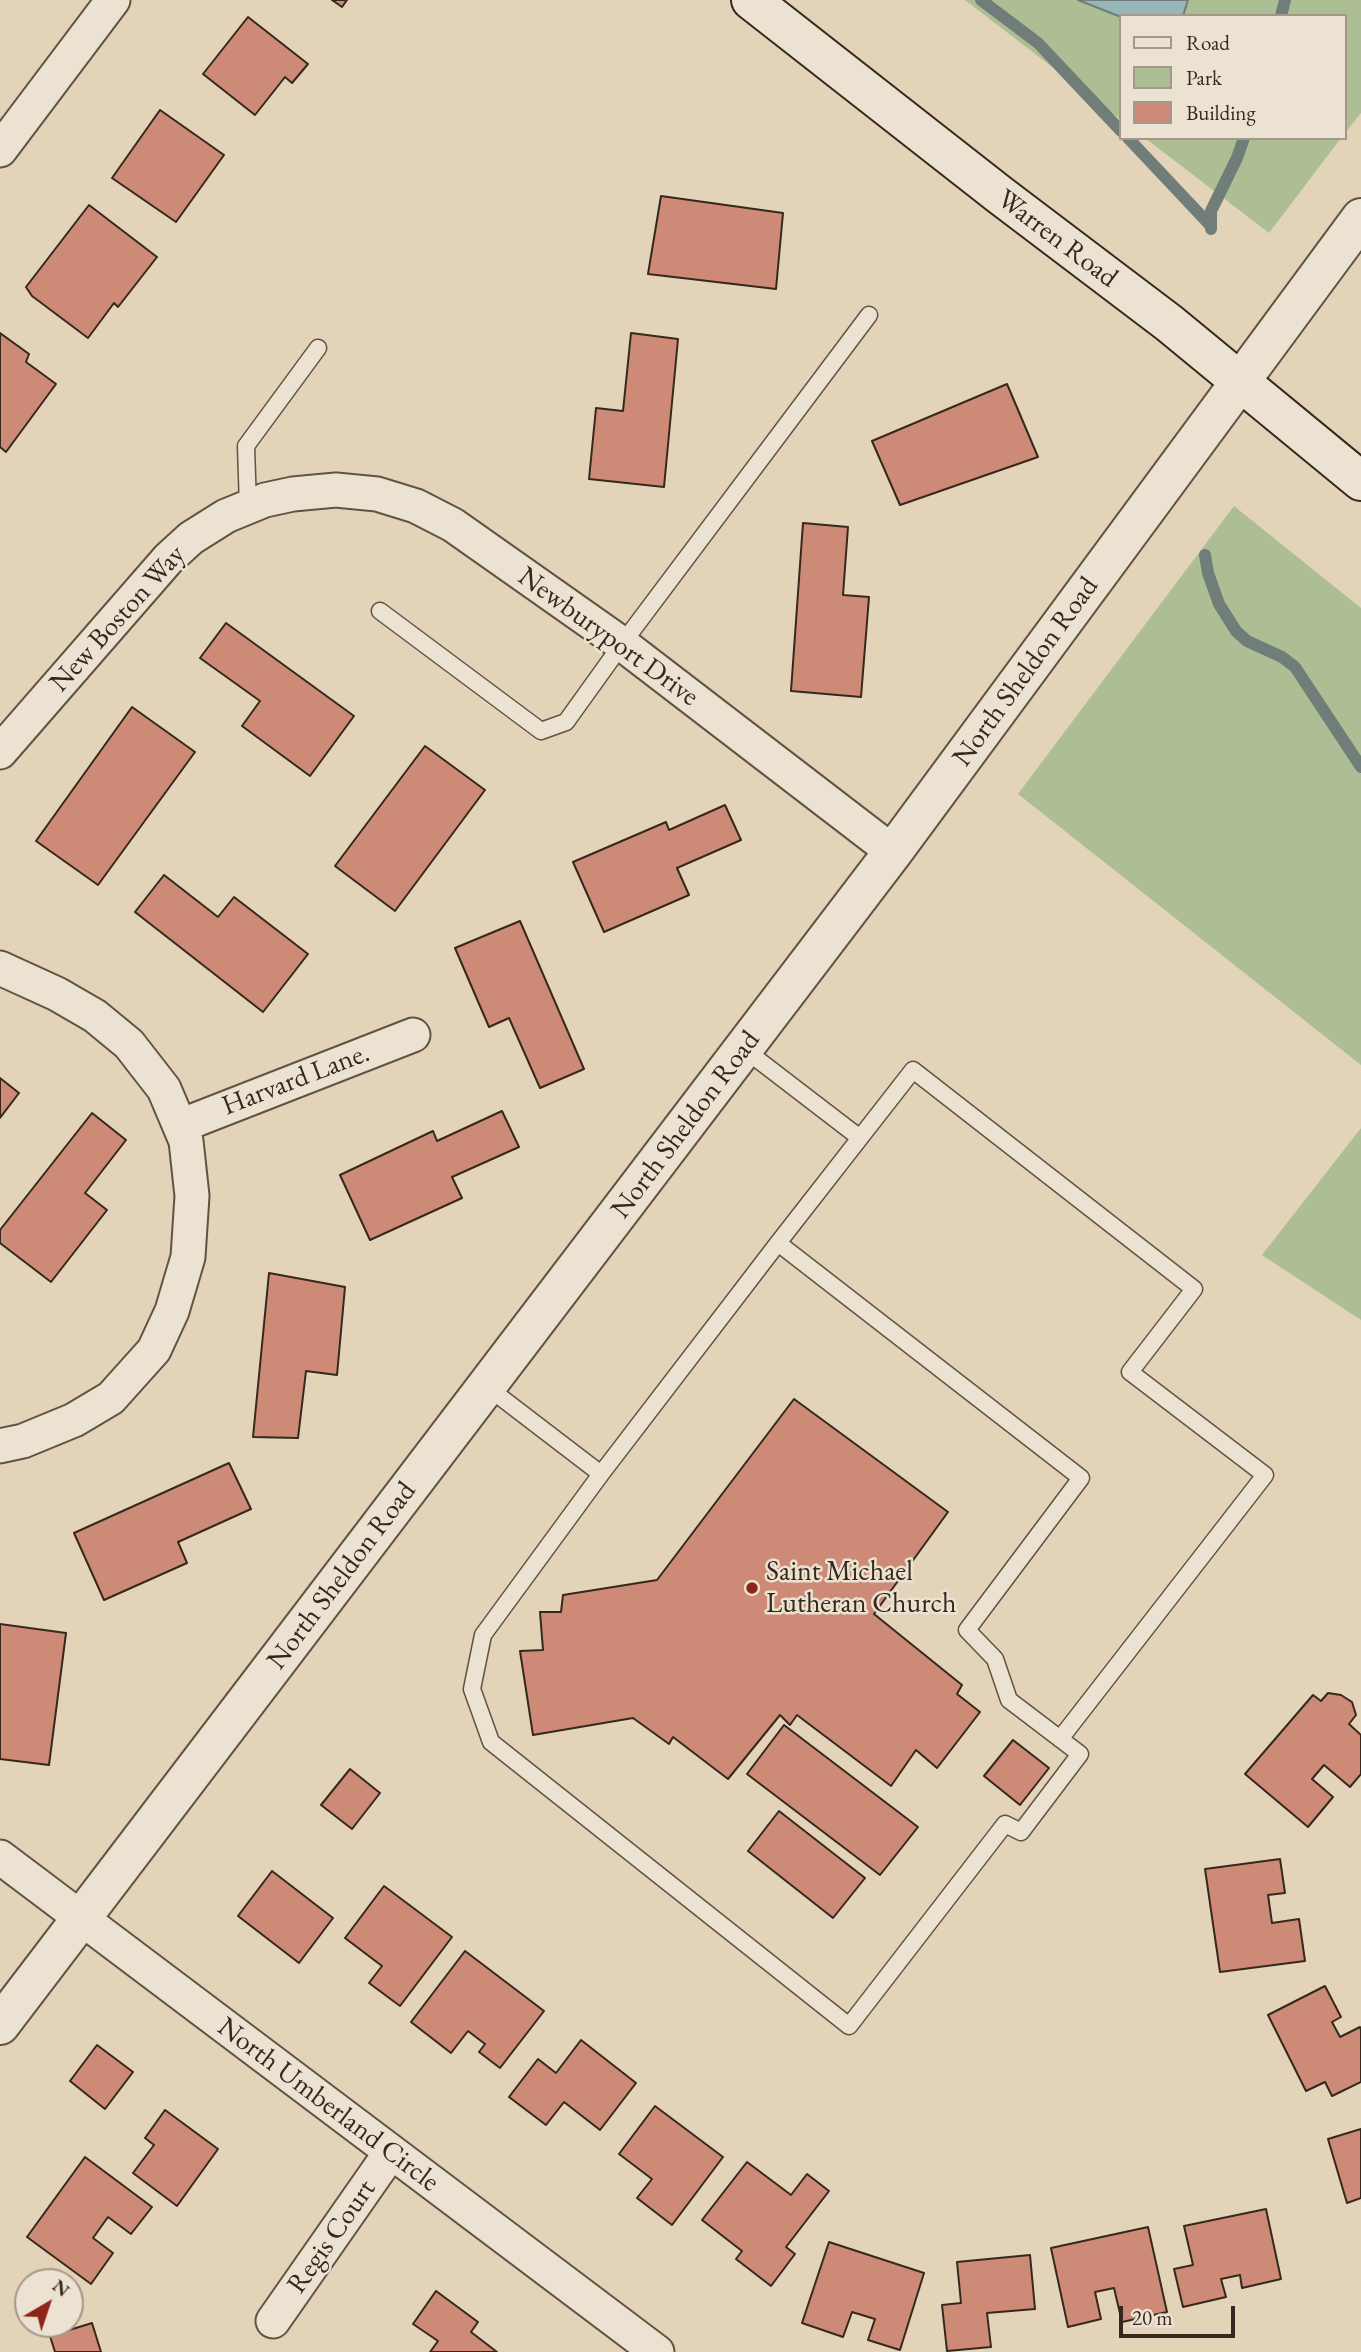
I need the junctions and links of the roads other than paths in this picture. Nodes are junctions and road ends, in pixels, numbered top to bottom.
1 (113, 0) edge
2 (751, 0) edge
3 (0, 150) edge
4 (1361, 218) edge
5 (869, 315) dead end
6 (318, 348) dead end
7 (1240, 382) junction
8 (1361, 481) edge
9 (293, 494) joint
10 (248, 507) junction
11 (380, 611) dead end
12 (622, 644) junction
13 (0, 752) edge
14 (893, 852) junction
15 (0, 968) edge
16 (413, 1035) dead end
17 (744, 1049) junction
18 (180, 1126) junction
19 (860, 1138) junction
20 (778, 1243) junction
21 (486, 1386) junction
22 (0, 1446) edge
23 (601, 1474) junction
24 (1060, 1739) junction
25 (0, 1857) edge
26 (81, 1918) junction
27 (0, 2025) edge
28 (391, 2152) junction
29 (272, 2321) dead end
30 (657, 2352) edge

1 - 3 street
2 - 7 street, Warren Road
4 - 7 street, North Sheldon Road
5 - 12 lane
6 - 10 lane
7 - 8 street, Warren Road
7 - 14 street, North Sheldon Road
9 - 10 street, New Boston Way
9 - 12 street, Newburyport Drive
10 - 13 street, New Boston Way
11 - 12 lane
12 - 14 street, Newburyport Drive
14 - 17 street, North Sheldon Road
15 - 18 street
16 - 18 street, Harvard Lane.
17 - 19 lane
17 - 21 street, North Sheldon Road
18 - 22 street
19 - 20 lane
19 - 24 lane
20 - 23 lane
20 - 24 lane
21 - 23 lane
21 - 26 street, North Sheldon Road
23 - 24 lane
25 - 26 street, North Umberland Circle
26 - 27 street, North Sheldon Road
26 - 28 street, North Umberland Circle
28 - 29 street, Regis Court
28 - 30 street, North Umberland Circle

